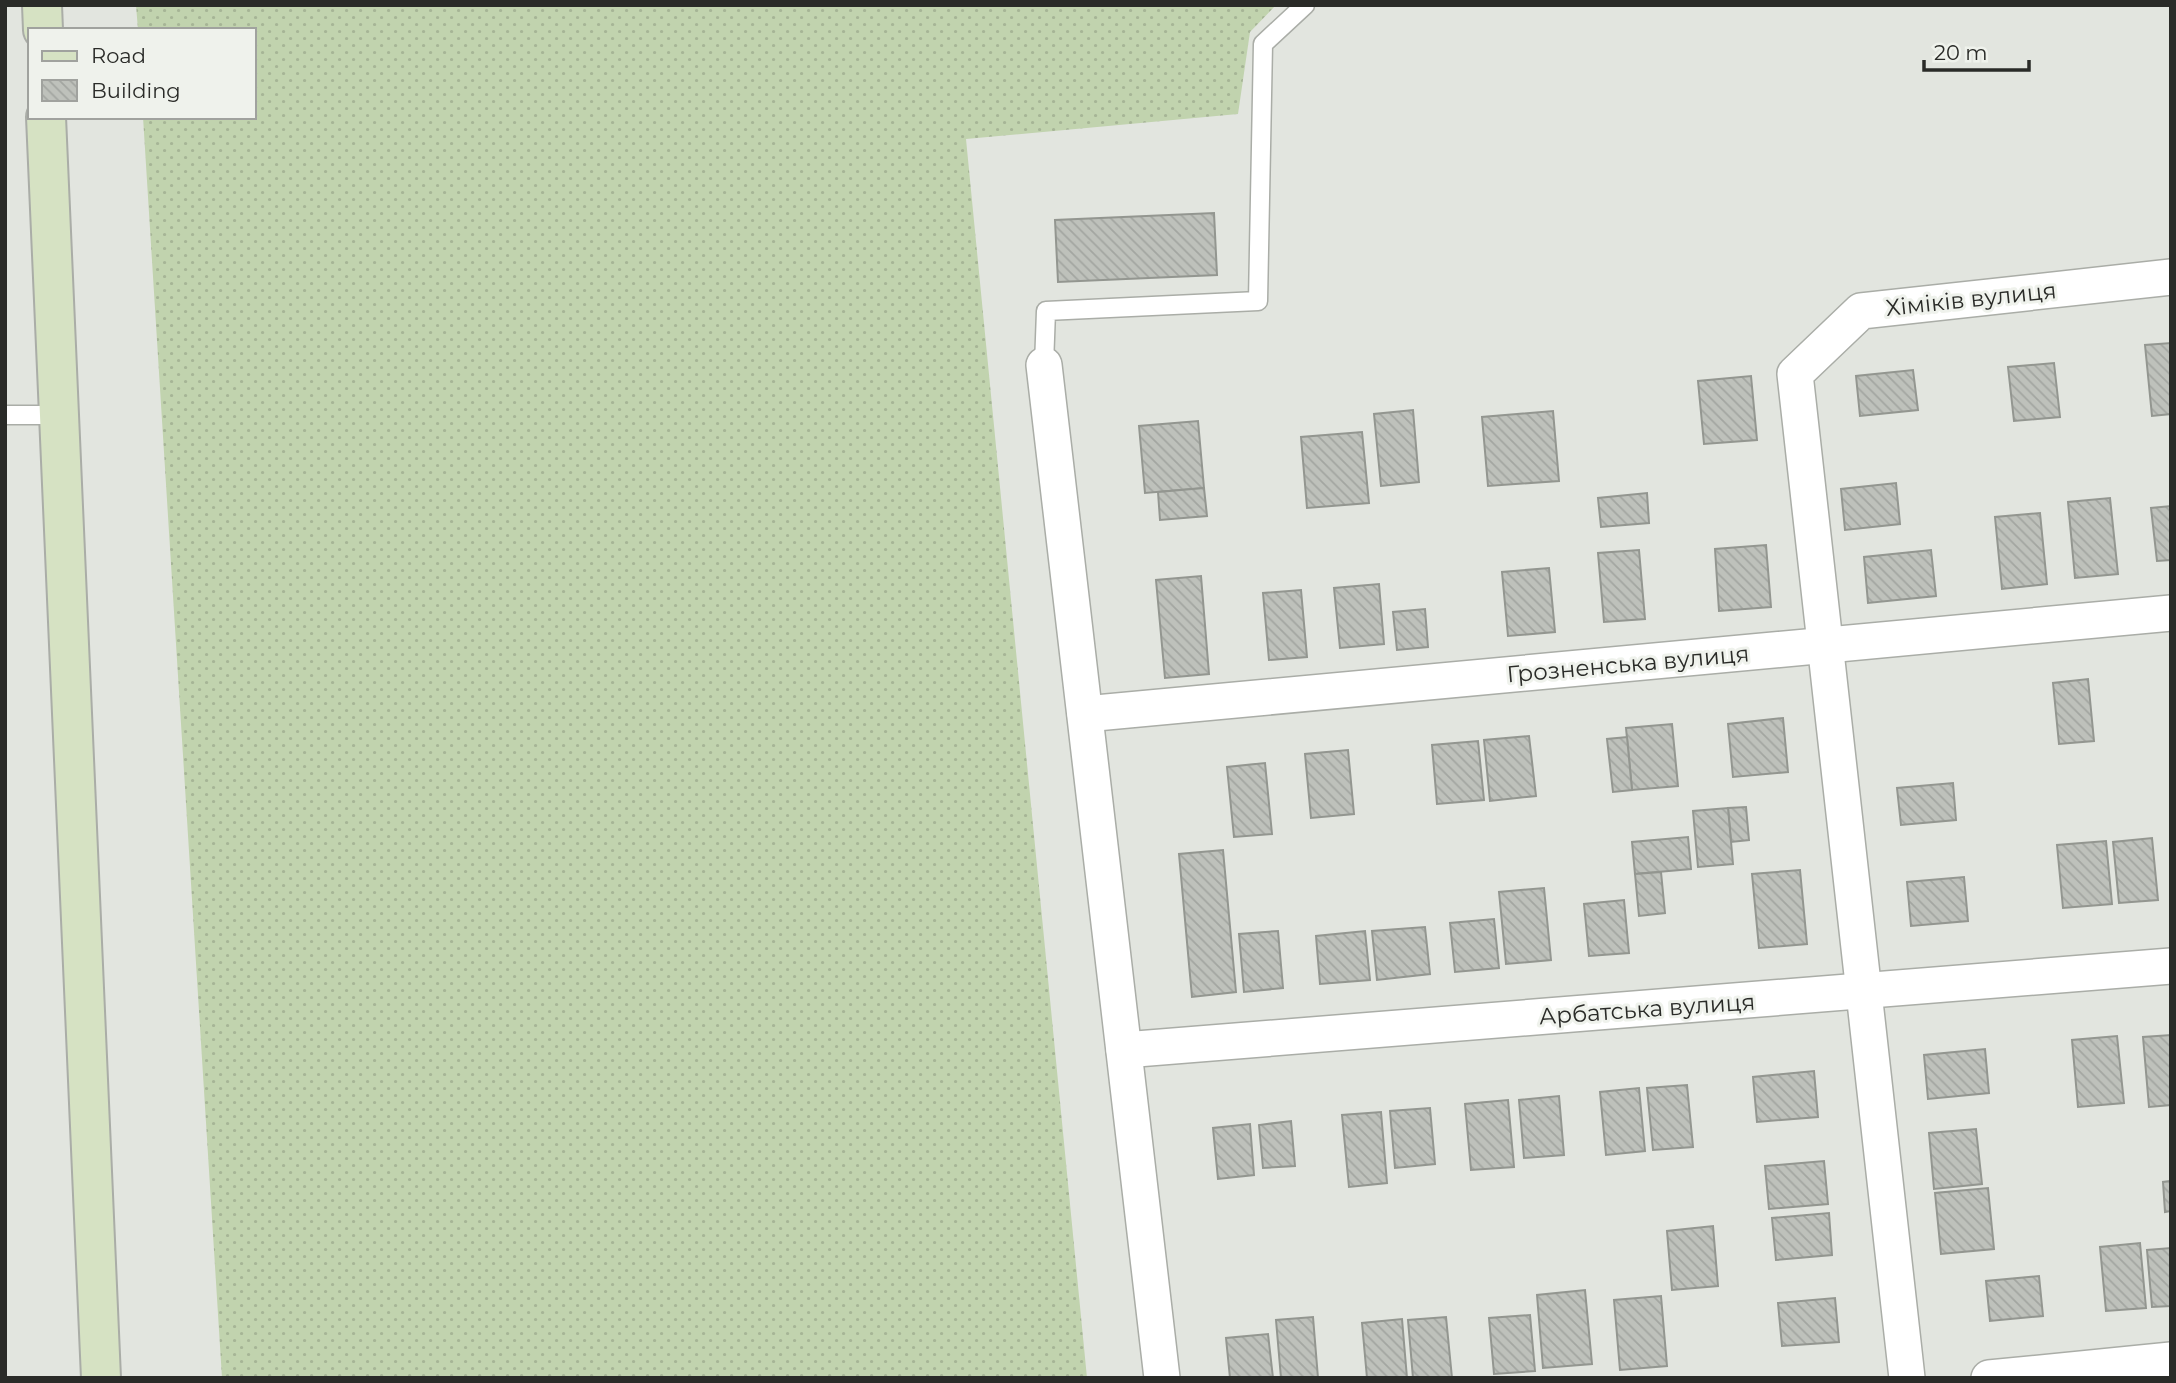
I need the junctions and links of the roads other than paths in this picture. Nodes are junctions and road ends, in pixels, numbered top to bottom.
1 (42, 5) edge
2 (1305, 5) edge
3 (43, 28) edge
4 (46, 119) edge
5 (2171, 277) edge
6 (1044, 365) joint
7 (5, 415) edge
8 (58, 415) junction
9 (2171, 613) edge
10 (1826, 646) junction
11 (1085, 714) junction
12 (2171, 966) edge
13 (1863, 992) junction
14 (1124, 1050) junction
15 (2171, 1360) edge
16 (101, 1378) edge
17 (1162, 1378) edge
18 (1907, 1378) edge
19 (1989, 1378) edge

1 - 3 street
2 - 6 lane
4 - 8 street
5 - 10 street, Хіміків вулиця
6 - 11 street
7 - 8 lane
8 - 16 street
9 - 10 street, Грозненська вулиця
10 - 11 street, Грозненська вулиця
10 - 13 street
11 - 14 street
12 - 13 street, Арбатська вулиця
13 - 14 street, Арбатська вулиця
13 - 18 street
14 - 17 street
15 - 19 street

